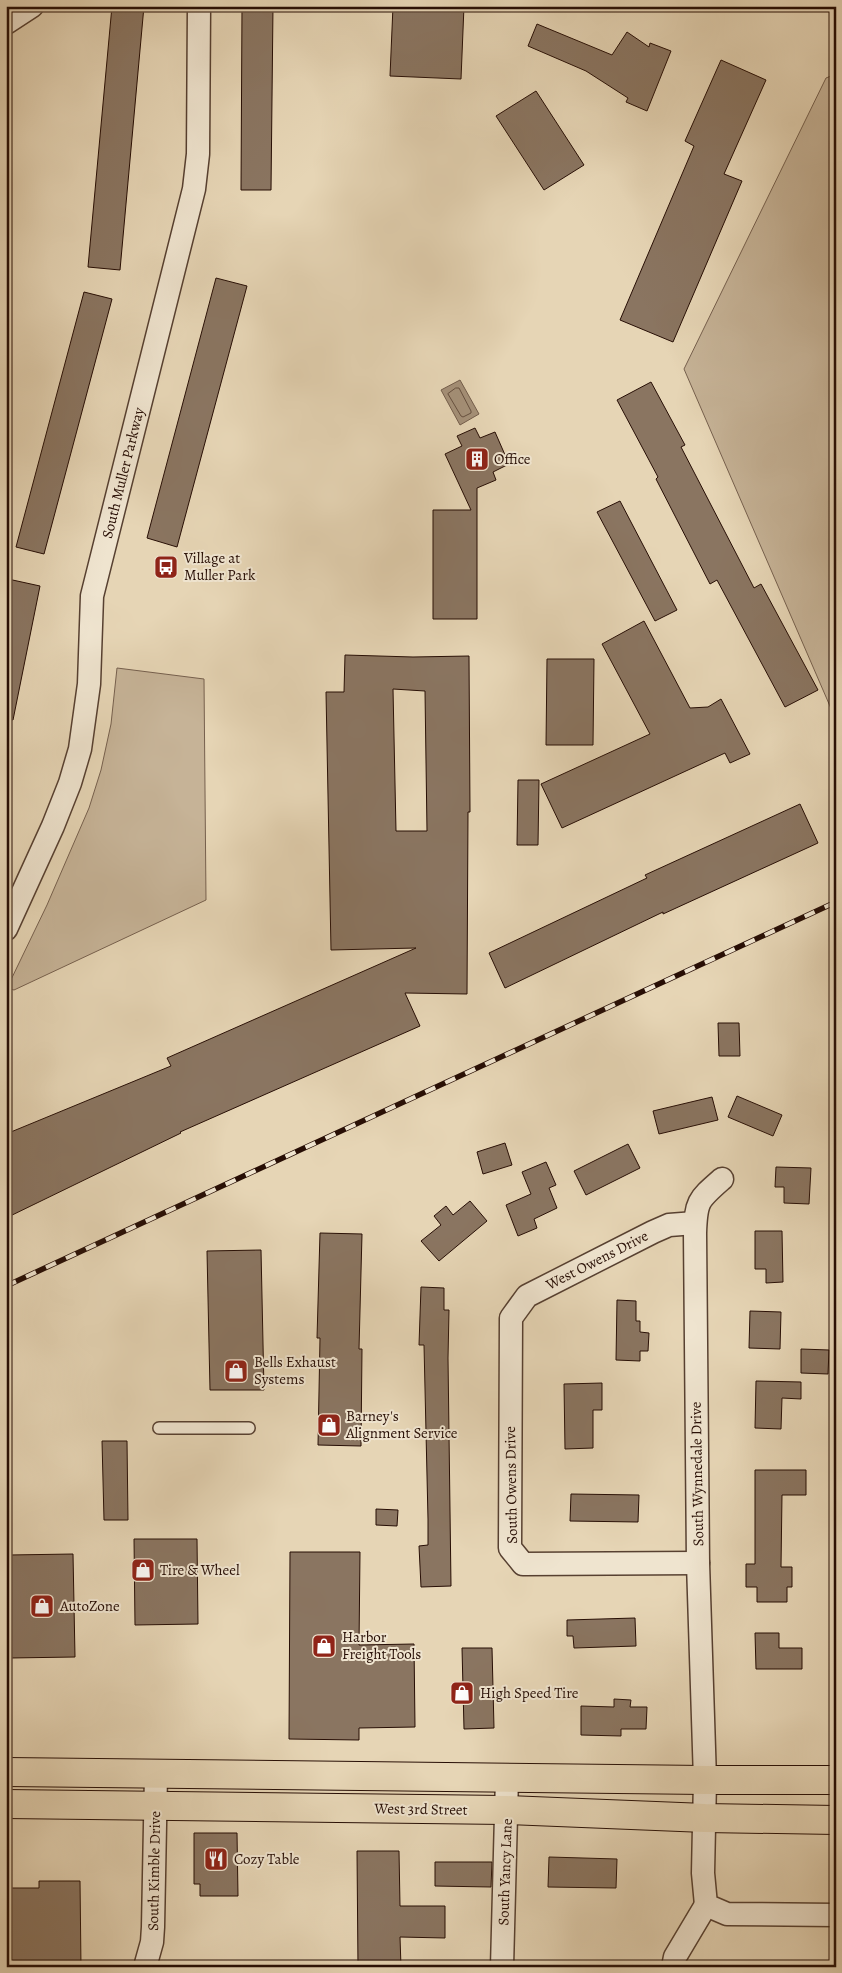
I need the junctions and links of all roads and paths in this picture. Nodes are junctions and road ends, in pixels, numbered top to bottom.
1 (32, 6) edge
2 (199, 6) edge
3 (6, 23) edge
4 (6, 929) edge
5 (722, 1178) dead end
6 (695, 1223) junction
7 (511, 1318) joint
8 (159, 1428) dead end
9 (248, 1428) dead end
10 (698, 1563) junction
11 (6, 1772) edge
12 (156, 1774) junction
13 (507, 1777) junction
14 (705, 1780) junction
15 (836, 1780) edge
16 (6, 1804) edge
17 (156, 1806) junction
18 (506, 1810) junction
19 (705, 1818) junction
20 (836, 1820) edge
21 (706, 1905) junction
22 (836, 1915) edge
23 (145, 1967) edge
24 (502, 1967) edge
25 (673, 1967) edge

1 - 3 street
2 - 4 street, South Muller Parkway
5 - 6 street, South Wynnedale Drive
6 - 7 street, West Owens Drive
6 - 10 street, South Wynnedale Drive
7 - 10 street, South Owens Drive
8 - 9 lane
10 - 14 street, South Wynnedale Drive
11 - 12 main road
12 - 13 main road
12 - 17 street, South Kimble Drive
13 - 14 main road
13 - 18 street, South Yancy Lane
14 - 15 main road
14 - 19 street, South Wynnedale Drive
16 - 17 main road, West 3rd Street
17 - 18 main road, West 3rd Street
17 - 23 street, South Kimble Drive
18 - 19 main road, West 3rd Street
18 - 24 street, South Yancy Lane
19 - 20 main road, West 3rd Street
19 - 21 street, South Wynnedale Drive
21 - 22 street
21 - 25 street

